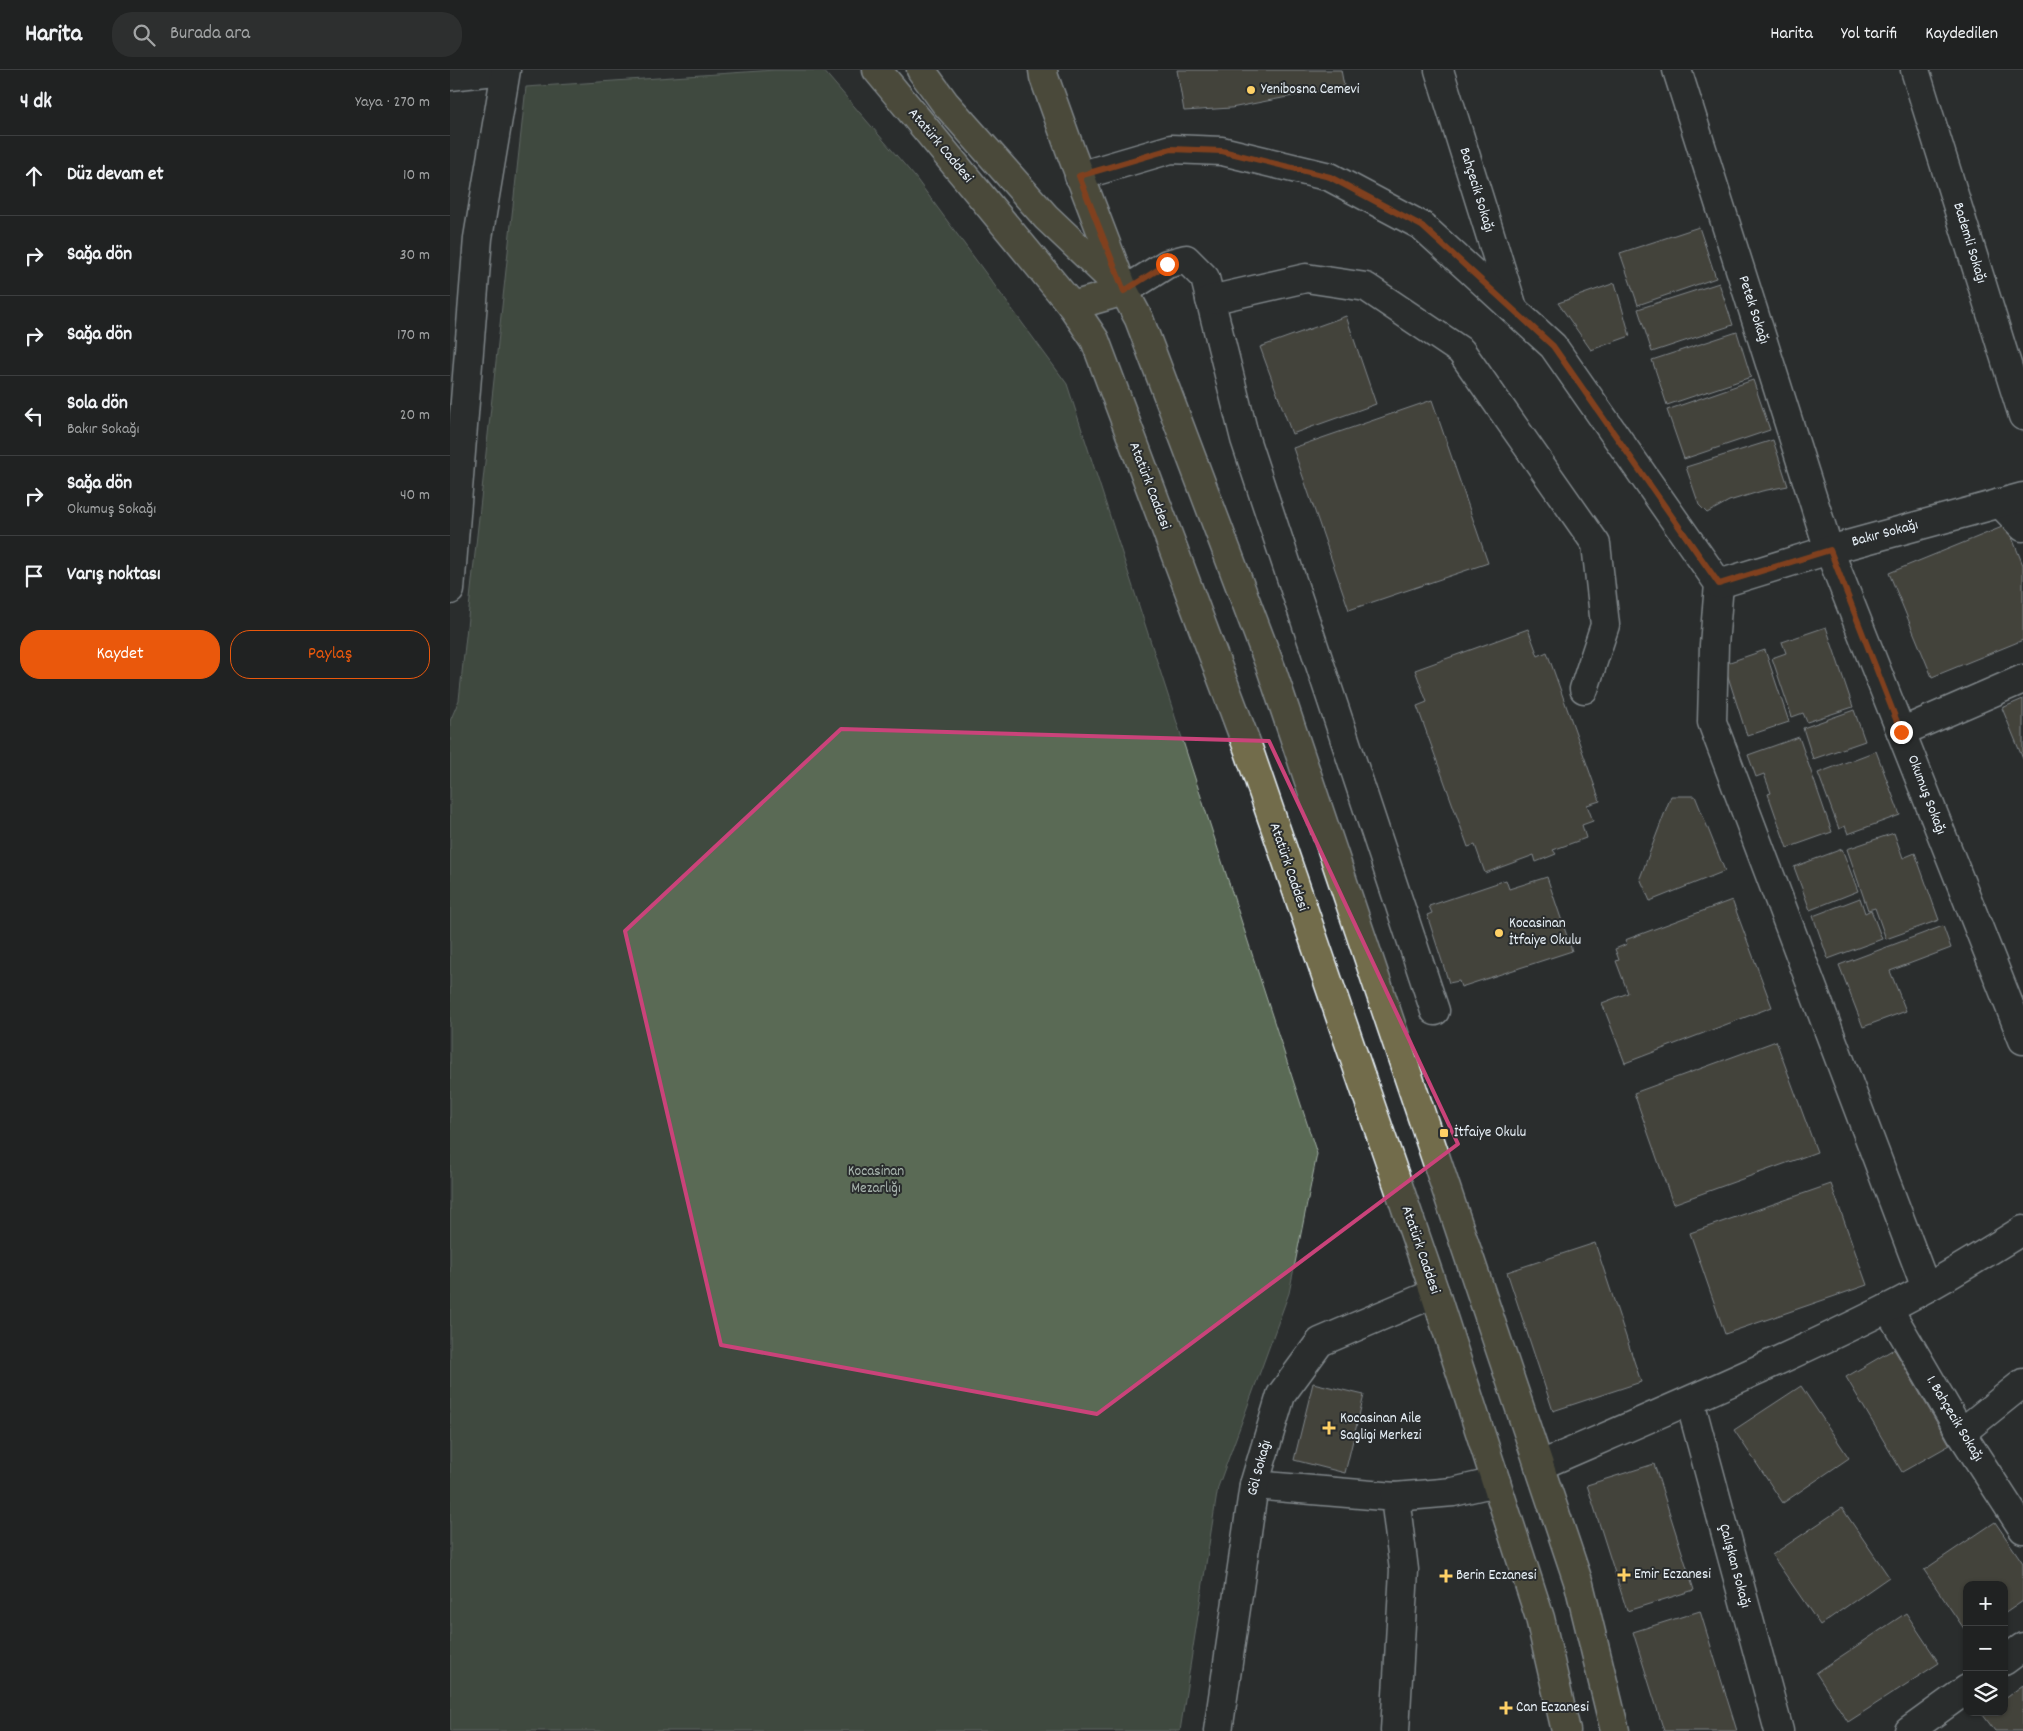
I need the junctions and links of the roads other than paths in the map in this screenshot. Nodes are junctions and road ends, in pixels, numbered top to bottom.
1 (505, 70) edge
2 (877, 70) edge
3 (922, 70) edge
4 (1043, 70) edge
5 (1439, 70) edge
6 (1677, 70) edge
7 (1915, 70) edge
8 (450, 76) edge
9 (1079, 176) junction
10 (1124, 291) junction
11 (1210, 300) junction
12 (1072, 306) junction
13 (1513, 309) junction
14 (2023, 416) edge
15 (2011, 500) edge
16 (2023, 527) edge
17 (1830, 550) junction
18 (1719, 584) junction
19 (450, 590) edge
20 (2023, 679) edge
21 (1584, 689) dead end
22 (1901, 732) junction
23 (1435, 1011) dead end
24 (2021, 1029) edge
25 (2023, 1230) edge
26 (1926, 1288) junction
27 (1435, 1294) junction
28 (1888, 1308) junction
29 (2023, 1383) edge
30 (1690, 1401) junction
31 (1961, 1433) junction
32 (1539, 1466) junction
33 (1496, 1482) junction
34 (1254, 1485) junction
35 (1395, 1497) junction
36 (2023, 1529) edge
37 (2023, 1647) edge
38 (2008, 1658) edge
39 (1963, 1692) edge
40 (1218, 1731) edge
41 (1395, 1731) edge
42 (1566, 1731) edge
43 (1615, 1731) edge
44 (1779, 1731) edge
45 (1909, 1731) edge

1 - 8 street
1 - 19 street
2 - 12 main road, Atatürk Caddesi
3 - 10 main road
4 - 9 main road
5 - 13 street, Bahçecik Sokağı
6 - 17 street, Petek Sokağı
7 - 14 street, Bademli Sokağı
9 - 10 main road
9 - 13 street
10 - 11 street
10 - 12 main road
10 - 32 main road
11 - 21 street
11 - 23 street
12 - 27 main road, Atatürk Caddesi
13 - 18 street
15 - 16 street
15 - 17 street, Bakır Sokağı
17 - 18 street, Bakır Sokağı
17 - 22 street, Okumuş Sokağı
18 - 26 street
20 - 22 street
22 - 24 street, Okumuş Sokağı
25 - 26 street
26 - 28 street
27 - 33 main road, Atatürk Caddesi
27 - 34 street, Göl Sokağı
28 - 30 street
28 - 31 street, 1. Bahçecik Sokağı
29 - 31 street
30 - 32 street
30 - 44 street, Çalışkan Sokağı
31 - 36 street, 1. Bahçecik Sokağı
32 - 43 main road
33 - 35 street
33 - 42 main road, Atatürk Caddesi
34 - 35 street
34 - 40 street, Göl Sokağı
35 - 41 street
37 - 38 street
39 - 45 street

